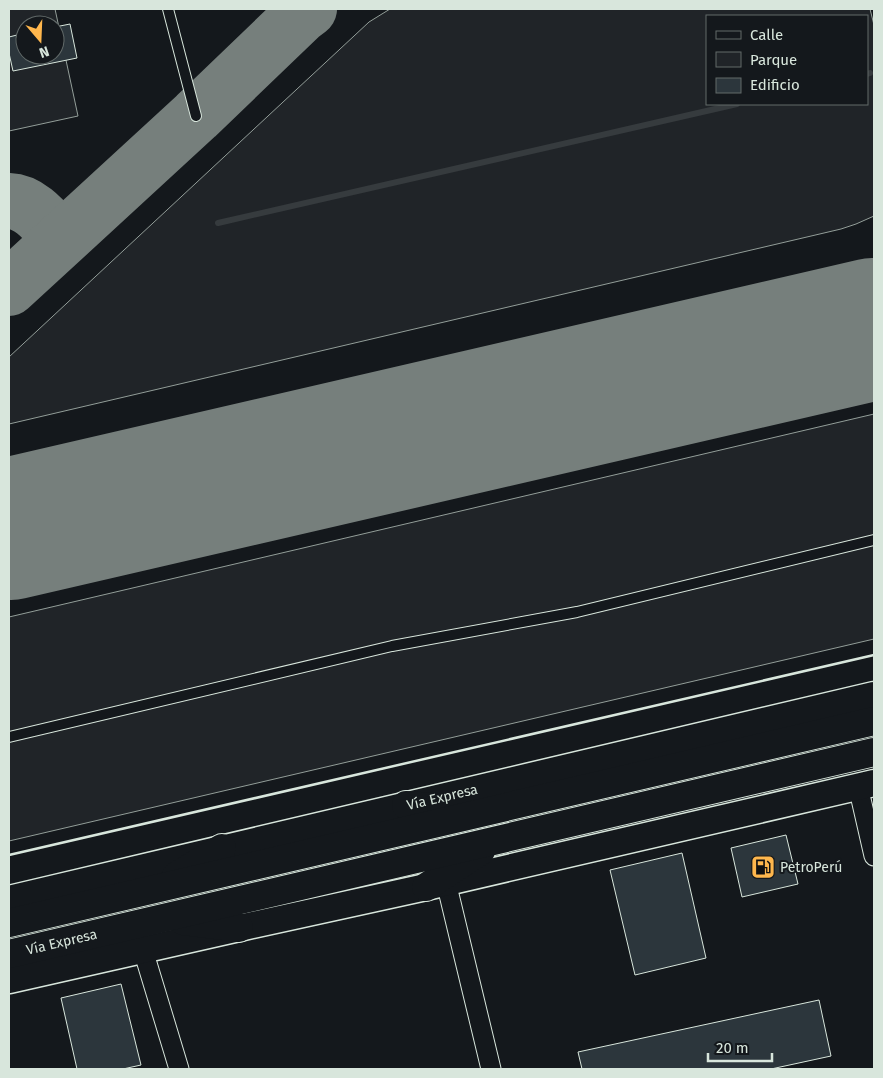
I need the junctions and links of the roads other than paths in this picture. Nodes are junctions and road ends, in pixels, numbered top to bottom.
1 (168, 9) edge
2 (196, 116) dead end
3 (874, 540) edge
4 (874, 695) edge
5 (874, 722) edge
6 (9, 738) edge
7 (874, 752) edge
8 (866, 784) edge
9 (406, 805) junction
10 (492, 811) junction
11 (498, 840) junction
12 (222, 848) junction
13 (874, 856) edge
14 (436, 884) junction
15 (155, 889) junction
16 (9, 898) edge
17 (164, 918) junction
18 (9, 924) edge
19 (239, 928) junction
20 (143, 950) junction
21 (9, 954) edge
22 (9, 980) edge
23 (179, 1069) edge
24 (491, 1069) edge

1 - 2 lane
3 - 6 lane
4 - 9 main road, Vía Expresa
5 - 10 main road, Vía Expresa
7 - 11 main road, Vía Expresa
8 - 13 street
8 - 14 main road, Vía Expresa
9 - 10 main road
9 - 12 main road, Vía Expresa
10 - 15 main road, Vía Expresa
11 - 14 main road
11 - 17 main road, Vía Expresa
12 - 15 main road
12 - 16 main road, Vía Expresa
14 - 19 main road, Vía Expresa
14 - 24 street
15 - 18 main road, Vía Expresa
17 - 19 main road
17 - 21 main road, Vía Expresa
19 - 20 main road, Vía Expresa
20 - 22 main road, Vía Expresa
20 - 23 street

